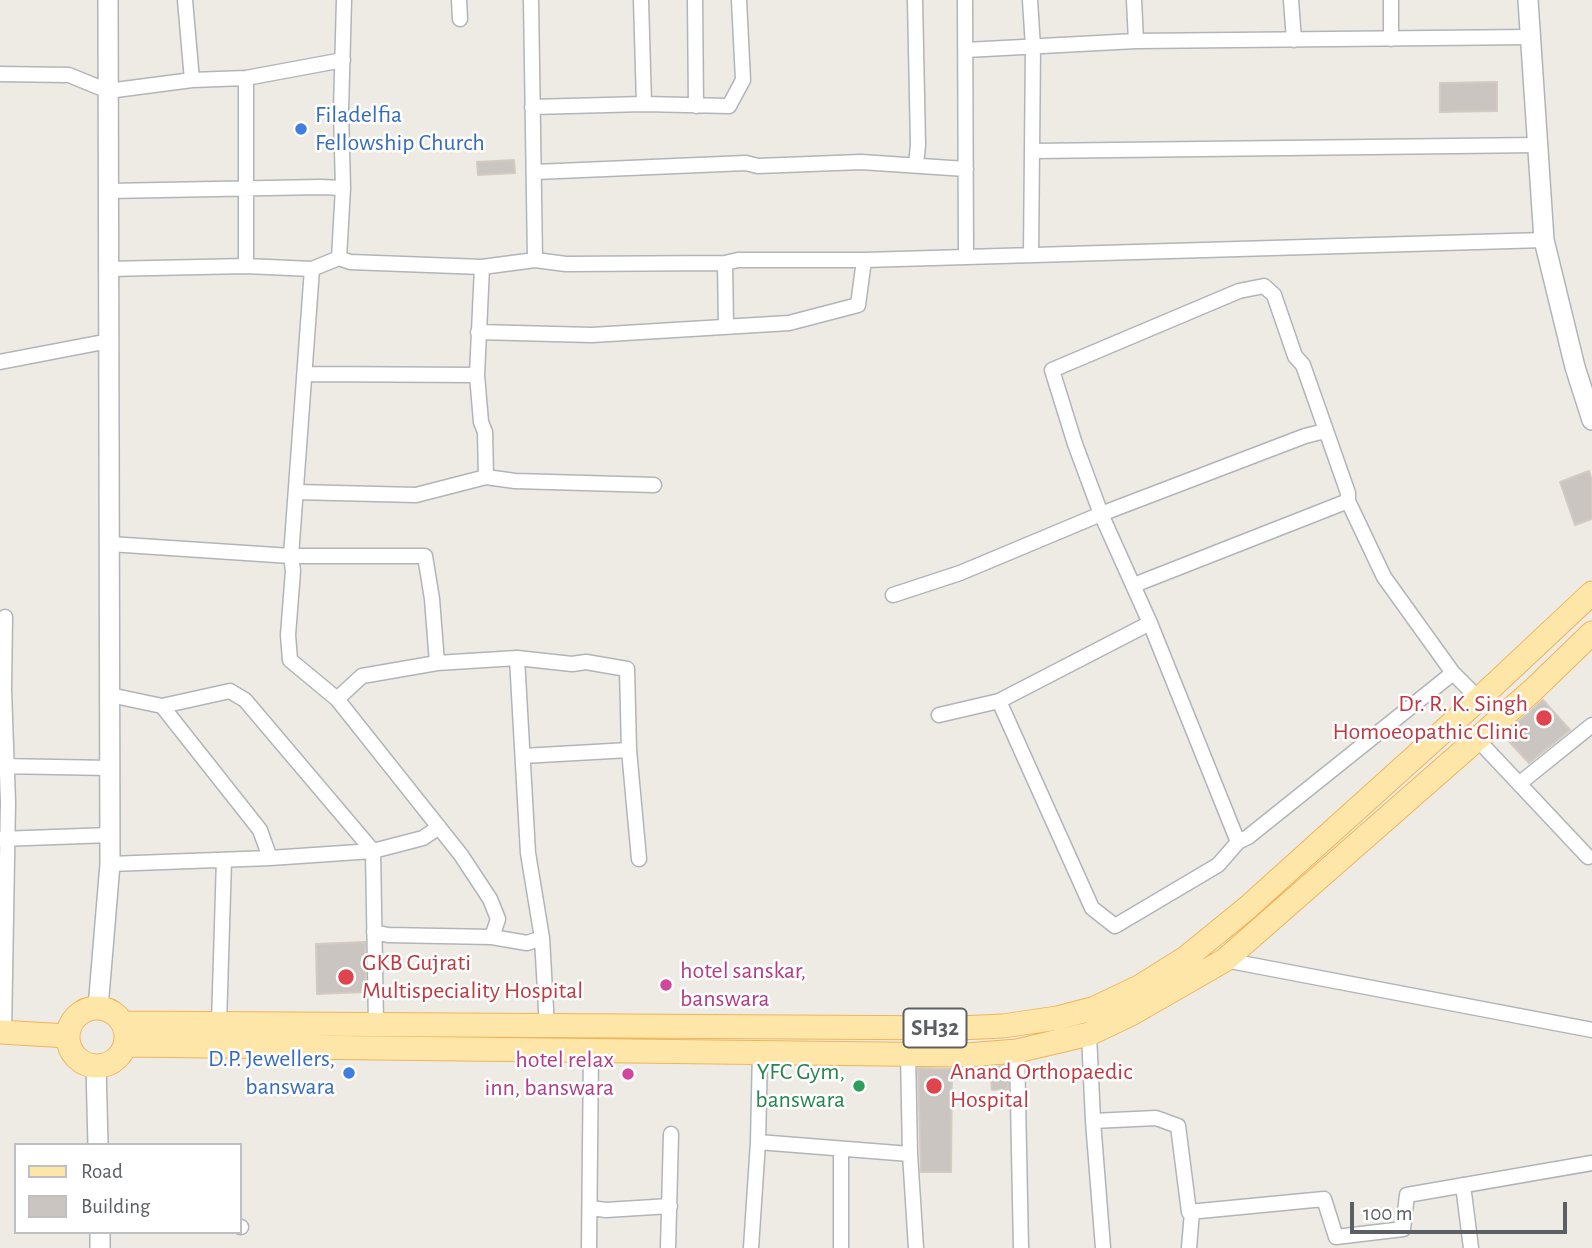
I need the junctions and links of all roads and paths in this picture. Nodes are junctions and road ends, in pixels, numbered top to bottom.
1 (108, 0) edge
2 (185, 0) edge
3 (344, 0) edge
4 (458, 0) edge
5 (531, 0) edge
6 (641, 0) edge
7 (695, 0) edge
8 (739, 0) edge
9 (915, 0) edge
10 (965, 0) edge
11 (1030, 0) edge
12 (1135, 0) edge
13 (1291, 0) edge
14 (1391, 0) edge
15 (1528, 0) edge
16 (460, 19) dead end
17 (1530, 37) junction
18 (1391, 39) junction
19 (1294, 40) junction
20 (1136, 41) junction
21 (1033, 47) junction
22 (966, 50) junction
23 (343, 60) junction
24 (0, 74) edge
25 (246, 78) junction
26 (192, 80) junction
27 (108, 91) junction
28 (644, 104) junction
29 (696, 106) junction
30 (532, 107) junction
31 (1538, 145) junction
32 (1033, 150) junction
33 (916, 165) junction
34 (966, 169) junction
35 (535, 172) junction
36 (343, 188) junction
37 (247, 190) junction
38 (108, 191) junction
39 (1545, 240) junction
40 (1031, 255) junction
41 (966, 256) junction
42 (339, 258) junction
43 (535, 260) junction
44 (864, 260) junction
45 (725, 263) junction
46 (246, 266) junction
47 (482, 267) junction
48 (312, 268) junction
49 (108, 269) junction
50 (726, 326) junction
51 (478, 332) junction
52 (109, 341) junction
53 (0, 362) edge
54 (306, 374) junction
55 (477, 375) junction
56 (1592, 419) edge
57 (1325, 431) junction
58 (486, 477) junction
59 (654, 485) dead end
60 (296, 492) junction
61 (1348, 501) junction
62 (1101, 514) junction
63 (110, 544) junction
64 (291, 556) junction
65 (1134, 585) junction
66 (1592, 593) edge
67 (892, 595) dead end
68 (5, 617) dead end
69 (1150, 623) junction
70 (1592, 633) edge
71 (517, 658) junction
72 (437, 663) junction
73 (1453, 673) junction
74 (110, 695) junction
75 (337, 699) junction
76 (1479, 699) junction
77 (999, 701) junction
78 (162, 706) junction
79 (939, 715) dead end
80 (1592, 725) edge
81 (1477, 739) junction
82 (629, 750) junction
83 (523, 756) junction
84 (4, 766) edge
85 (110, 768) junction
86 (1520, 783) junction
87 (439, 827) junction
88 (110, 835) junction
89 (4, 839) edge
90 (1238, 842) junction
91 (373, 851) junction
92 (1588, 857) dead end
93 (270, 858) junction
94 (639, 859) dead end
95 (224, 860) junction
96 (110, 864) junction
97 (374, 932) junction
98 (492, 937) junction
99 (542, 938) junction
100 (1225, 960) junction
101 (98, 1008) junction
102 (219, 1024) junction
103 (376, 1024) junction
104 (547, 1027) junction
105 (1592, 1030) edge
106 (2, 1032) edge
107 (124, 1034) junction
108 (1089, 1034) junction
109 (68, 1036) junction
110 (590, 1050) junction
111 (760, 1051) junction
112 (1017, 1051) junction
113 (908, 1053) junction
114 (96, 1066) junction
115 (1093, 1121) junction
116 (671, 1134) dead end
117 (758, 1142) junction
118 (98, 1143) edge
119 (841, 1149) junction
120 (910, 1154) junction
121 (1592, 1163) edge
122 (1463, 1185) junction
123 (670, 1206) junction
124 (590, 1208) junction
125 (1192, 1212) junction
126 (589, 1248) edge
127 (668, 1248) edge
128 (751, 1248) edge
129 (841, 1248) edge
130 (916, 1248) edge
131 (1021, 1248) edge
132 (1103, 1248) edge
133 (1189, 1248) edge
134 (1471, 1248) edge

1 - 27 main road
2 - 26 street
3 - 23 street
4 - 16 street
5 - 30 street
6 - 28 street
7 - 29 street
8 - 29 street
9 - 33 street
10 - 22 street
11 - 21 street
12 - 20 street
13 - 19 street
14 - 18 street
15 - 17 main road
17 - 18 street
17 - 31 main road
18 - 19 street
19 - 20 street
20 - 21 street
21 - 22 street
21 - 32 street
22 - 34 street
23 - 25 street
23 - 36 street
24 - 27 street
25 - 26 street
25 - 37 street
26 - 27 street
27 - 38 main road
28 - 29 street
28 - 30 street
30 - 35 street
31 - 32 street
31 - 39 main road
32 - 40 street
33 - 34 street
33 - 35 street
34 - 41 street
35 - 43 street
36 - 37 street
36 - 42 street
37 - 38 street
37 - 46 street
38 - 49 main road
39 - 40 street
39 - 56 main road
40 - 41 street
41 - 44 street
42 - 47 street
42 - 48 street
43 - 45 street
43 - 47 street
44 - 45 street
44 - 50 street
45 - 50 street
46 - 48 street
46 - 49 street
47 - 51 street
48 - 54 street
49 - 52 main road
50 - 51 street
51 - 55 street
52 - 53 street
52 - 63 main road
54 - 55 street
54 - 60 street
55 - 58 street
57 - 61 street
57 - 62 street
57 - 62 street
58 - 59 street
58 - 60 street
60 - 64 street
61 - 65 street
61 - 73 street
62 - 65 street
62 - 67 street
63 - 64 street
63 - 74 main road
64 - 72 street
64 - 75 street
65 - 69 street
66 - 76 main road, SH32
68 - 84 street
69 - 77 street
69 - 90 street
70 - 81 main road, SH32
71 - 72 street
71 - 82 street
71 - 83 street
72 - 75 street
73 - 76 street
73 - 90 street
74 - 78 street
74 - 85 main road
75 - 87 street
76 - 104 main road, SH32
77 - 79 street
77 - 90 street
78 - 91 street
78 - 93 street
80 - 86 street
81 - 86 street
81 - 100 main road, SH32
82 - 83 street
82 - 94 street
83 - 99 street
84 - 85 street
84 - 89 street
85 - 88 main road
86 - 92 street
87 - 91 street
87 - 98 street
88 - 89 street
88 - 96 main road
89 - 106 street
91 - 93 street
91 - 97 street
93 - 95 street
95 - 96 street
95 - 102 street
96 - 101 main road
97 - 98 street
97 - 103 street
98 - 99 street
99 - 104 street
100 - 105 street
100 - 108 main road, SH32
101 - 107 main road
101 - 109 main road
102 - 103 main road, SH32
102 - 107 main road, SH32
103 - 104 main road, SH32
106 - 109 main road
107 - 110 main road, SH32
107 - 114 main road
108 - 112 main road, SH32
108 - 115 street
109 - 114 main road
110 - 111 main road, SH32
110 - 124 street
111 - 113 main road, SH32
111 - 117 street
112 - 113 main road, SH32
112 - 131 street
113 - 120 street
114 - 118 main road
115 - 125 street
115 - 132 street
116 - 123 street
117 - 119 street
117 - 128 street
119 - 120 street
119 - 129 street
120 - 130 street
121 - 122 street
122 - 125 street
122 - 134 street
123 - 124 street
123 - 127 street
124 - 126 street
125 - 133 street

